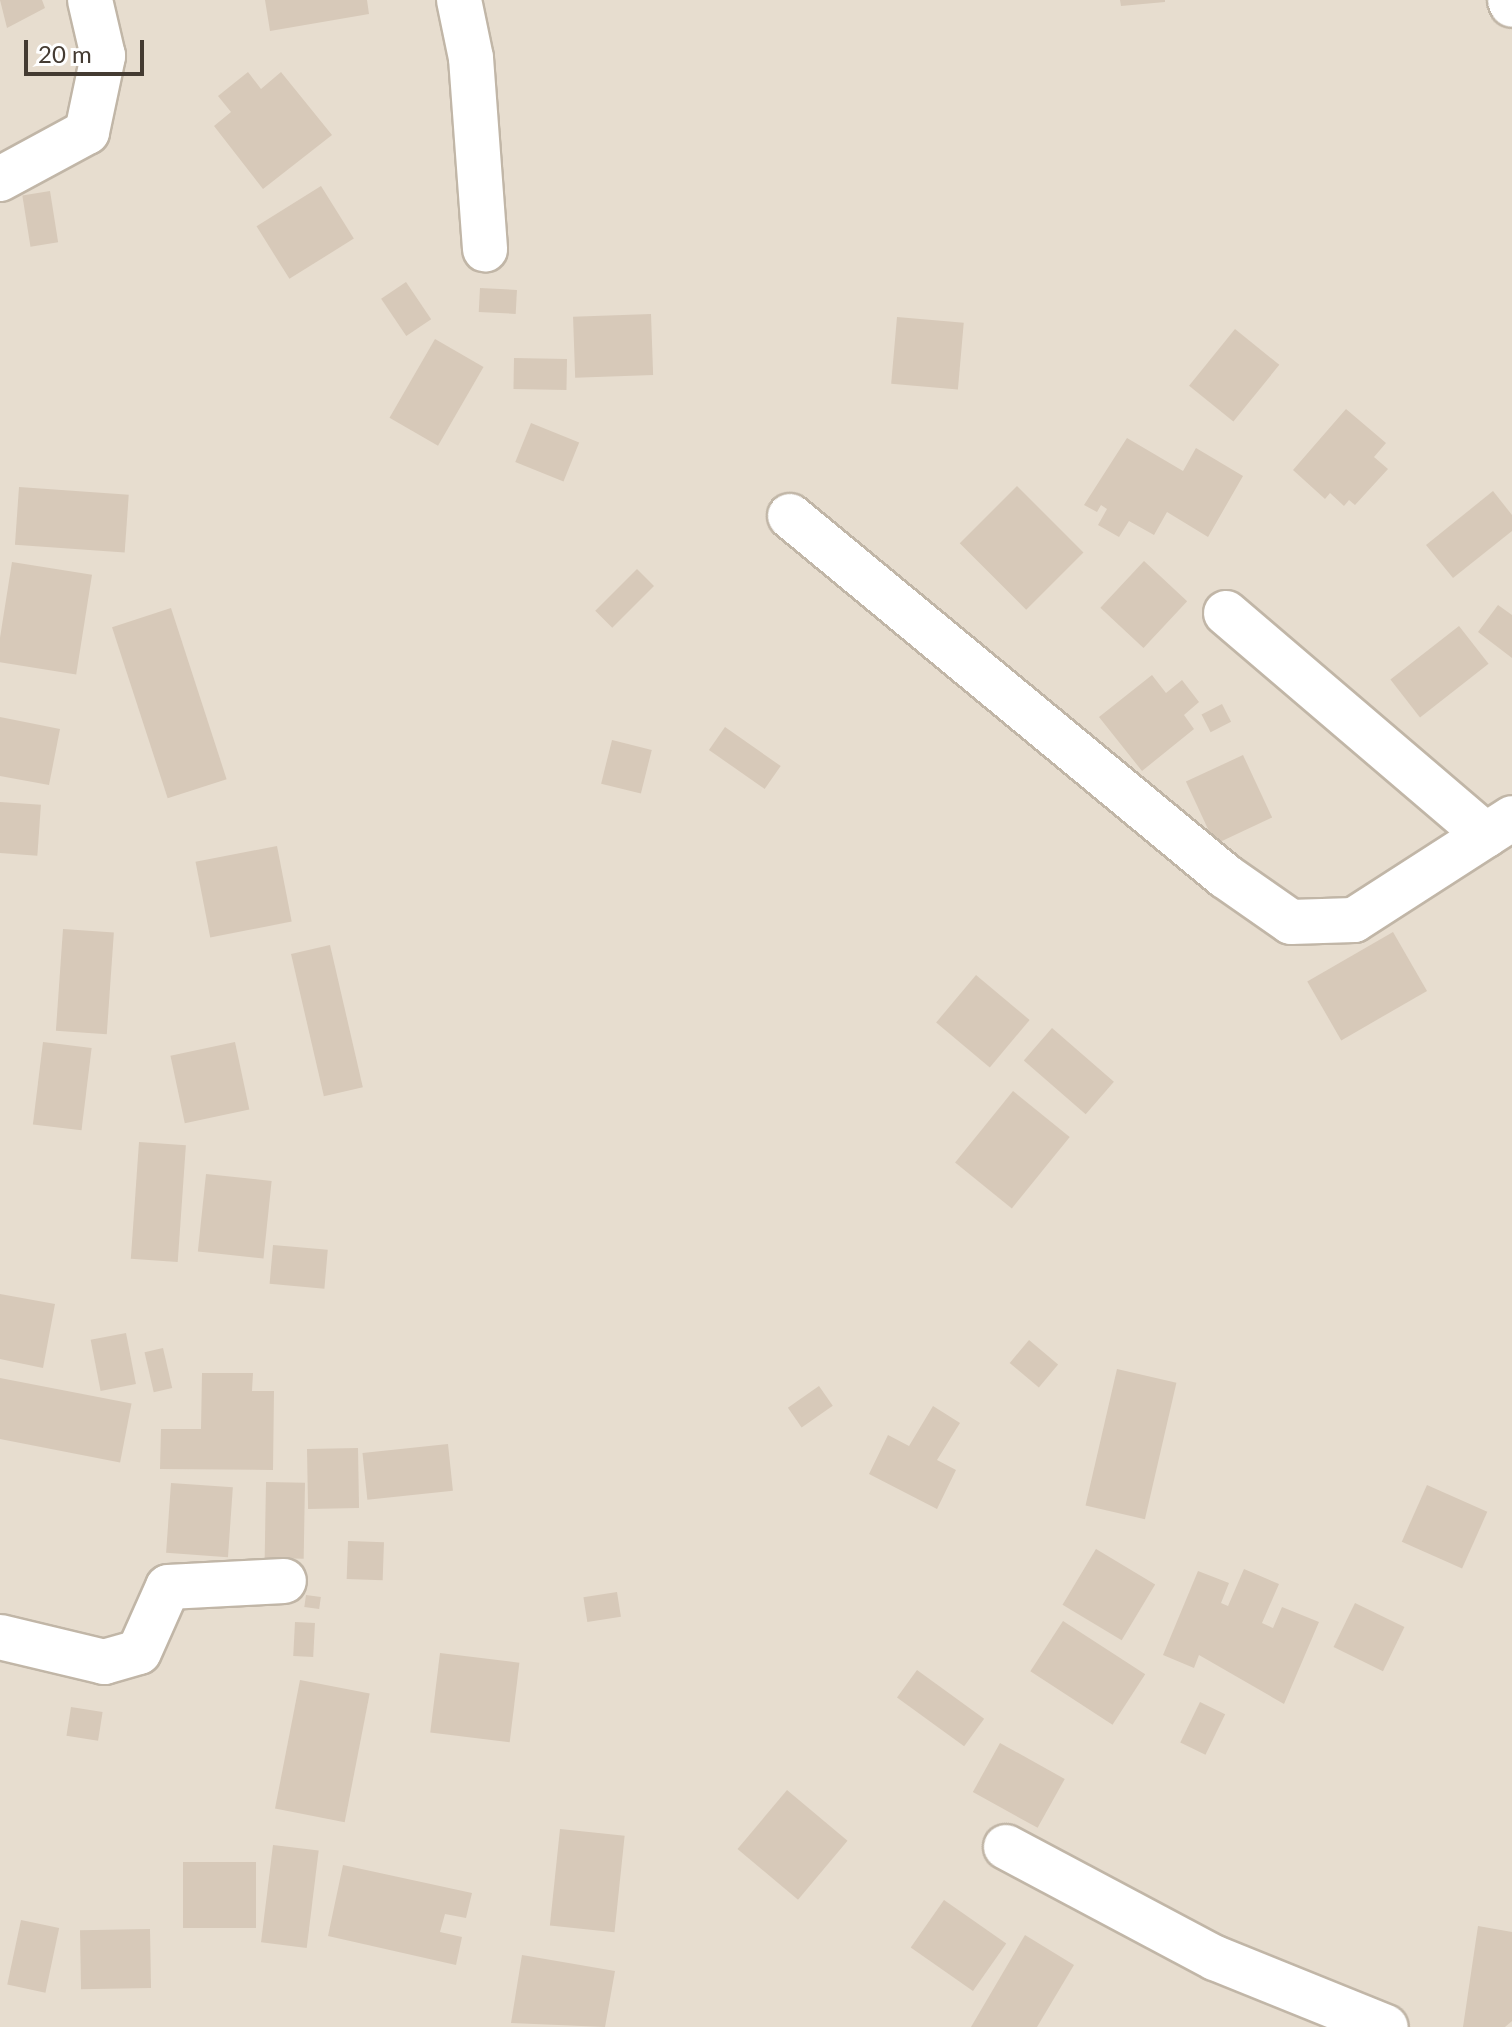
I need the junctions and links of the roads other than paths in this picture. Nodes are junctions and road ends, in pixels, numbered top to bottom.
1 (90, 0) edge
2 (459, 0) edge
3 (0, 179) edge
4 (485, 249) dead end
5 (790, 516) dead end
6 (1226, 613) dead end
7 (1499, 826) edge
8 (284, 1581) dead end
9 (0, 1637) edge
10 (1006, 1847) dead end
11 (1386, 2027) edge

1 - 3 street
2 - 4 street
5 - 7 street
6 - 7 street
8 - 9 street
10 - 11 street

